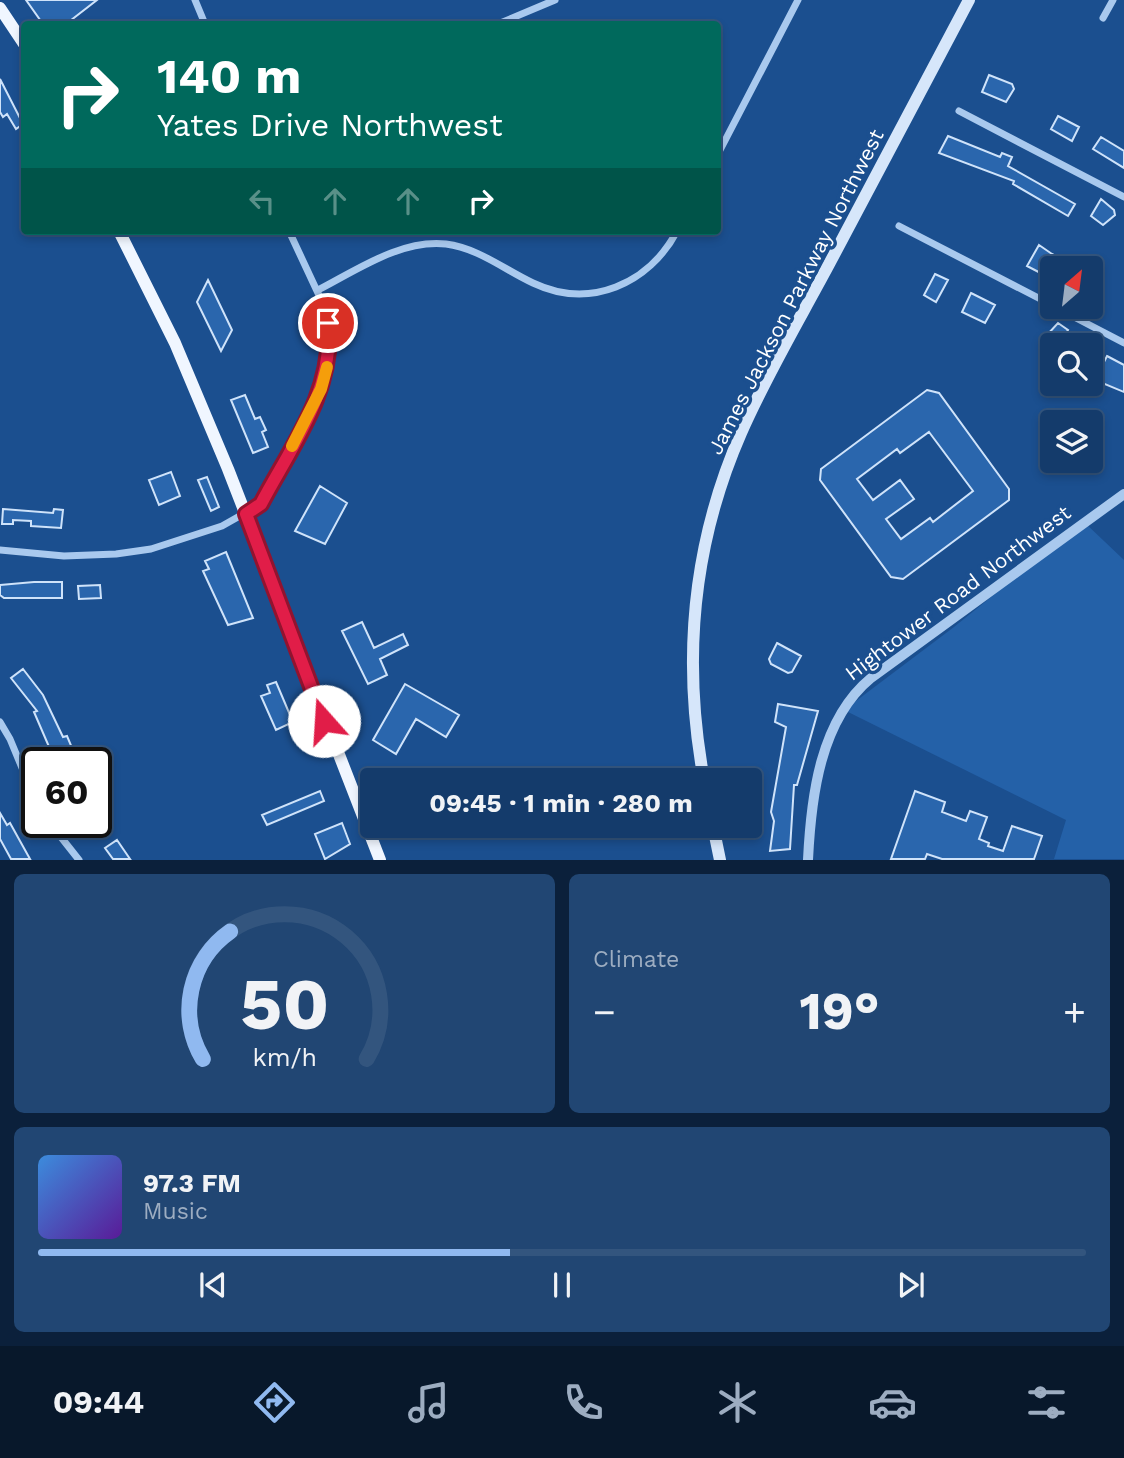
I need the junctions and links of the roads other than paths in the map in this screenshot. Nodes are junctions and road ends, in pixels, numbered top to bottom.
1 (195, 0) edge
2 (555, 0) edge
3 (798, 0) edge
4 (969, 0) edge
5 (1113, 0) edge
6 (0, 8) edge
7 (1103, 18) dead end
8 (204, 21) edge
9 (505, 21) edge
10 (21, 40) edge
11 (960, 111) dead end
12 (721, 148) edge
13 (1124, 197) edge
14 (899, 226) dead end
15 (121, 235) edge
16 (291, 235) edge
17 (675, 235) edge
18 (318, 290) junction
19 (1040, 299) edge
20 (1078, 319) edge
21 (1124, 343) edge
22 (1124, 494) edge
23 (246, 514) junction
24 (0, 550) edge
25 (0, 722) edge
26 (21, 765) edge
27 (702, 768) edge
28 (62, 838) edge
29 (716, 838) edge
30 (79, 859) edge
31 (380, 859) edge
32 (720, 859) edge
33 (808, 859) edge

1 - 8 street
2 - 9 street
3 - 12 street
4 - 27 main road, James Jackson Parkway Northwest
5 - 7 street
6 - 10 main road
11 - 13 street
14 - 19 street
15 - 23 main road
16 - 18 street
17 - 18 street
18 - 23 street
20 - 21 street
22 - 33 street, Hightower Road Northwest
23 - 24 street
23 - 31 main road
25 - 26 street
28 - 30 street
29 - 32 main road

